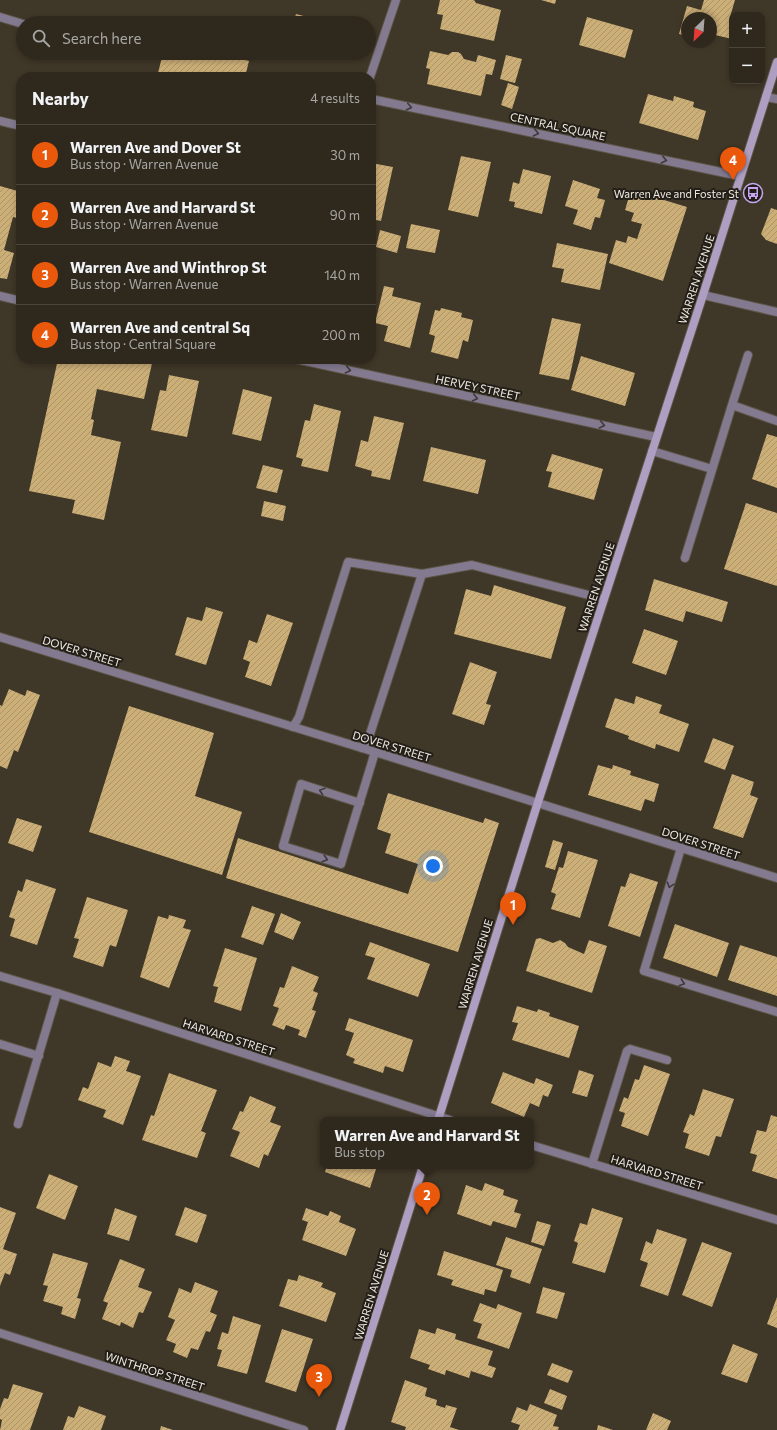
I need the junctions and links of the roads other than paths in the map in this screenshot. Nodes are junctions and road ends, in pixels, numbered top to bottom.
1 (396, 0) edge
2 (0, 17) edge
3 (16, 22) edge
4 (376, 59) edge
5 (376, 60) edge
6 (777, 62) edge
7 (372, 72) edge
8 (766, 97) junction
9 (777, 99) edge
10 (376, 100) edge
11 (0, 121) edge
12 (16, 125) edge
13 (740, 176) junction
14 (703, 295) junction
15 (0, 296) edge
16 (16, 300) edge
17 (777, 312) edge
18 (748, 355) dead end
19 (319, 364) edge
20 (732, 405) junction
21 (777, 421) edge
22 (656, 437) junction
23 (652, 451) junction
24 (712, 469) junction
25 (685, 558) dead end
26 (422, 574) junction
27 (604, 599) junction
28 (0, 637) edge
29 (293, 727) junction
30 (362, 748) junction
31 (376, 752) junction
32 (538, 802) junction
33 (360, 803) junction
34 (682, 848) junction
35 (777, 878) edge
36 (0, 976) edge
37 (58, 993) junction
38 (777, 1012) edge
39 (0, 1044) edge
40 (39, 1056) junction
41 (667, 1060) dead end
42 (435, 1117) edge
43 (438, 1117) edge
44 (18, 1124) dead end
45 (534, 1146) edge
46 (592, 1164) junction
47 (422, 1169) edge
48 (777, 1220) edge
49 (0, 1333) edge
50 (304, 1430) edge
51 (340, 1430) edge

1 - 4 street
2 - 3 street
5 - 7 street
6 - 8 main road, WARREN AVENUE
8 - 9 street
8 - 13 main road, WARREN AVENUE
10 -> 13 street, CENTRAL SQUARE
11 - 12 street
13 - 14 main road, WARREN AVENUE
14 - 17 street
14 - 22 main road, WARREN AVENUE
15 - 16 street
18 - 20 street
19 -> 22 street, HERVEY STREET
20 - 21 street
20 - 24 street
22 - 23 main road, WARREN AVENUE
23 - 24 street
23 - 27 main road, WARREN AVENUE
24 - 25 street
26 - 27 street
26 - 29 street
26 - 30 street
27 - 32 main road, WARREN AVENUE
28 - 29 street, DOVER STREET
29 - 30 street, DOVER STREET
30 - 31 street, DOVER STREET
31 - 32 street, DOVER STREET
31 - 33 street
32 - 34 street, DOVER STREET
32 - 43 main road, WARREN AVENUE
33 -> 33 street
34 - 35 street, DOVER STREET
34 -> 38 street
36 - 37 street, HARVARD STREET
37 - 40 street
37 - 42 street, HARVARD STREET
39 - 40 street
40 - 44 street
41 - 46 street
45 - 46 street, HARVARD STREET
46 - 48 street, HARVARD STREET
47 - 51 main road, WARREN AVENUE
49 - 50 street, WINTHROP STREET

